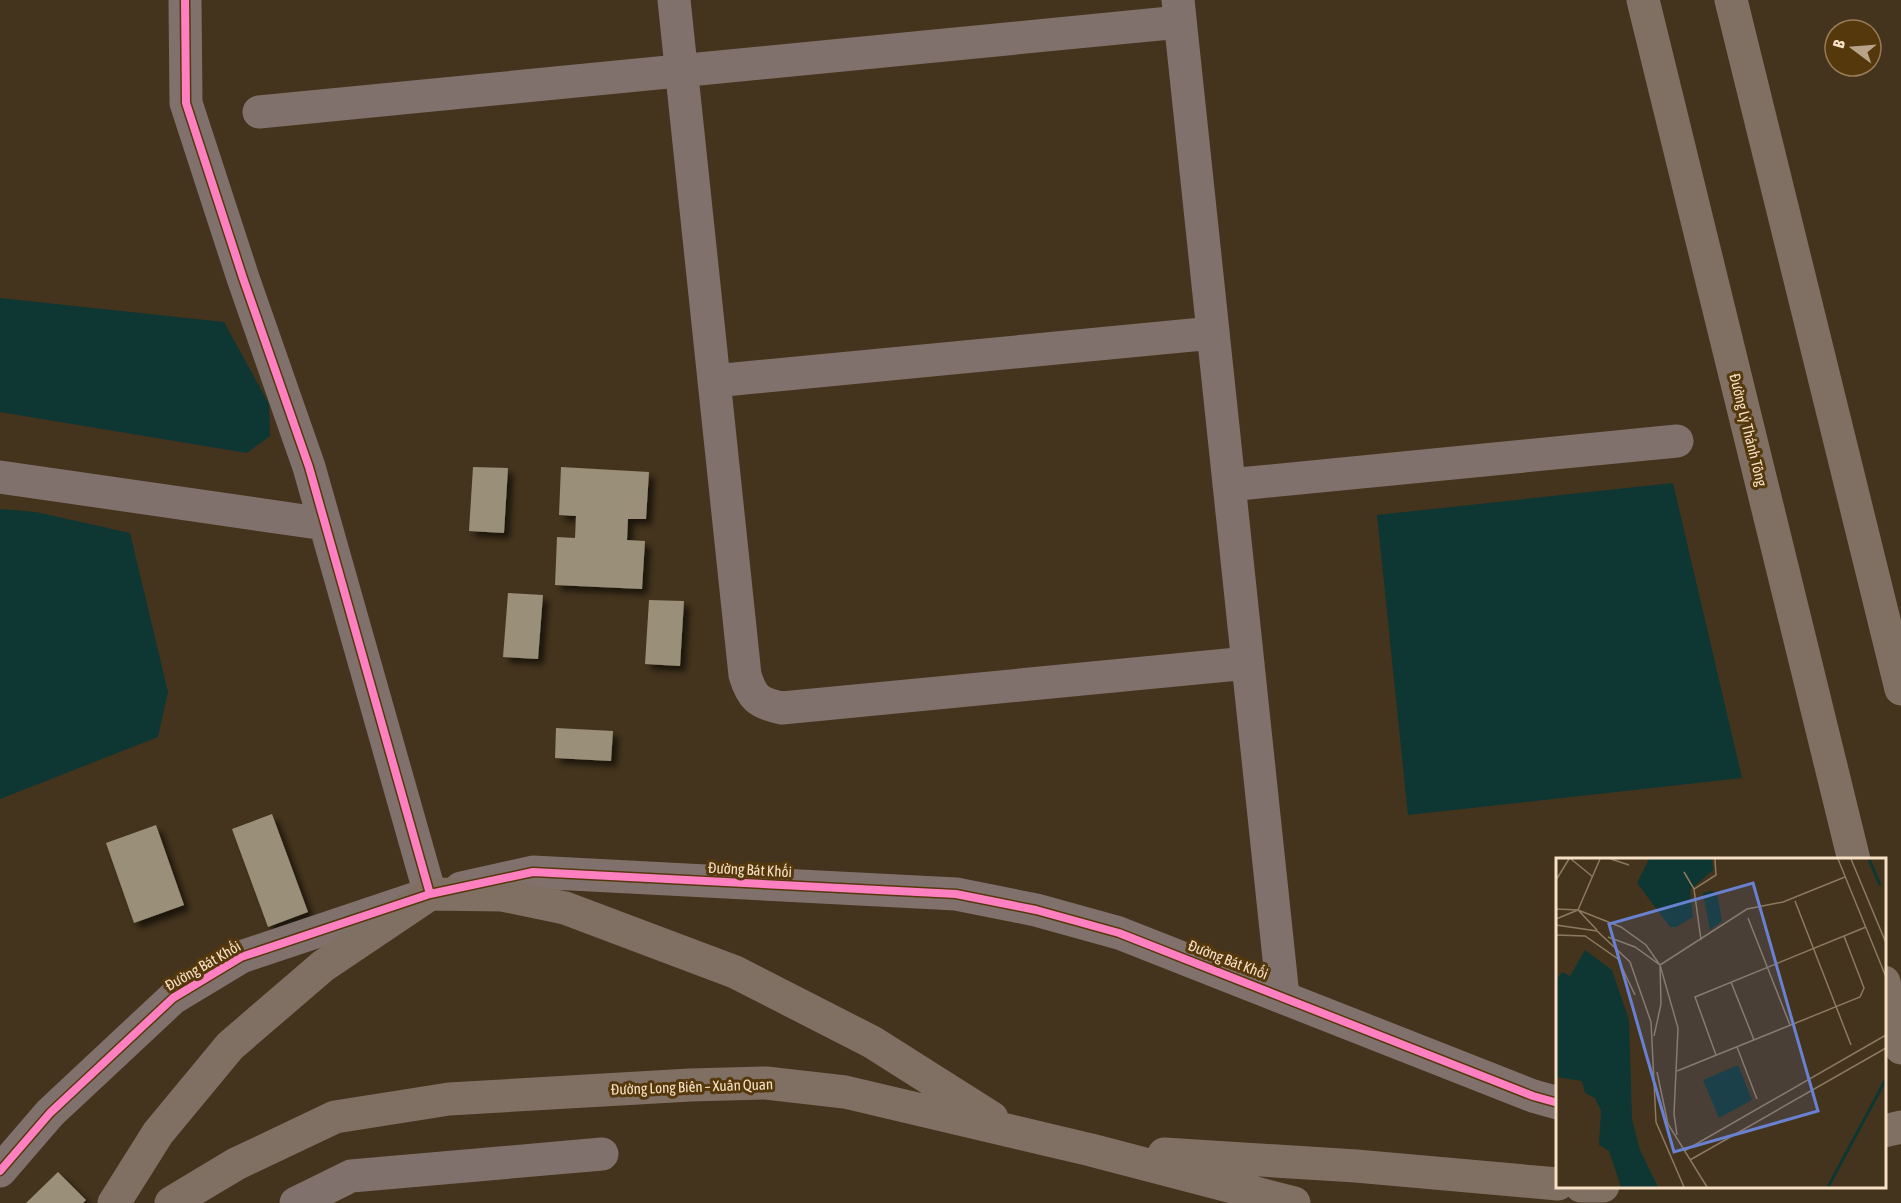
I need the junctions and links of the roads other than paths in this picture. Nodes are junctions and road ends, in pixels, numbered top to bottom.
1 (185, 0) edge
2 (674, 0) edge
3 (1642, 0) edge
4 (1731, 0) edge
5 (1179, 11) edge
6 (681, 71) junction
7 (259, 112) dead end
8 (1213, 333) junction
9 (714, 381) junction
10 (1677, 441) dead end
11 (0, 477) edge
12 (1229, 485) junction
13 (325, 524) junction
14 (1248, 663) junction
15 (1901, 689) edge
16 (1854, 858) edge
17 (430, 894) junction
18 (1886, 990) edge
19 (1283, 996) junction
20 (1901, 1048) edge
21 (1556, 1103) edge
22 (1901, 1126) edge
23 (1886, 1130) edge
24 (1014, 1131) junction
25 (1091, 1150) junction
26 (602, 1154) dead end
27 (0, 1171) edge
28 (1556, 1184) edge
29 (114, 1203) edge
30 (171, 1203) edge
31 (296, 1203) edge
32 (1294, 1203) edge

1 - 13 street
2 - 6 street
3 - 16 main road, Đường Lý Thánh Tông
4 - 15 main road
5 - 6 street
5 - 8 street
6 - 7 street
6 - 9 street
8 - 9 street
8 - 12 street
9 - 14 street
10 - 12 street
11 - 13 street
12 - 14 street
13 - 17 street
14 - 19 street
17 - 19 street, Đường Bát Khối
17 - 24 main road
17 - 27 street, Đường Bát Khối
17 - 29 main road
18 - 20 main road
19 - 21 street, Đường Bát Khối
22 - 23 main road
24 - 25 main road, Đường Long Biên – Xuân Quan
24 - 30 main road, Đường Long Biên – Xuân Quan
25 - 28 main road
25 - 32 main road, Đường Long Biên – Xuân Quan
26 - 31 street

